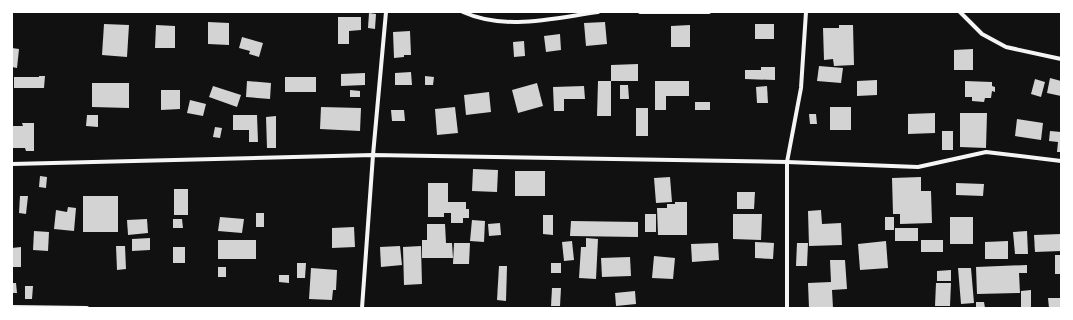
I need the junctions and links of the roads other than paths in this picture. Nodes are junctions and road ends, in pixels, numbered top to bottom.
1 (386, 12) edge
2 (463, 12) edge
3 (598, 12) edge
4 (640, 12) edge
5 (709, 12) edge
6 (806, 12) edge
7 (960, 12) edge
8 (1061, 59) edge
9 (373, 155) junction
10 (1061, 161) edge
11 (788, 162) junction
12 (12, 164) edge
13 (12, 307) edge
14 (88, 308) edge
15 (362, 308) edge
16 (787, 308) edge

1 - 9 street
2 - 3 street
4 - 5 street
6 - 11 street
7 - 8 street
9 - 11 street
9 - 12 street
9 - 15 street
10 - 11 street
11 - 16 street
13 - 14 street

